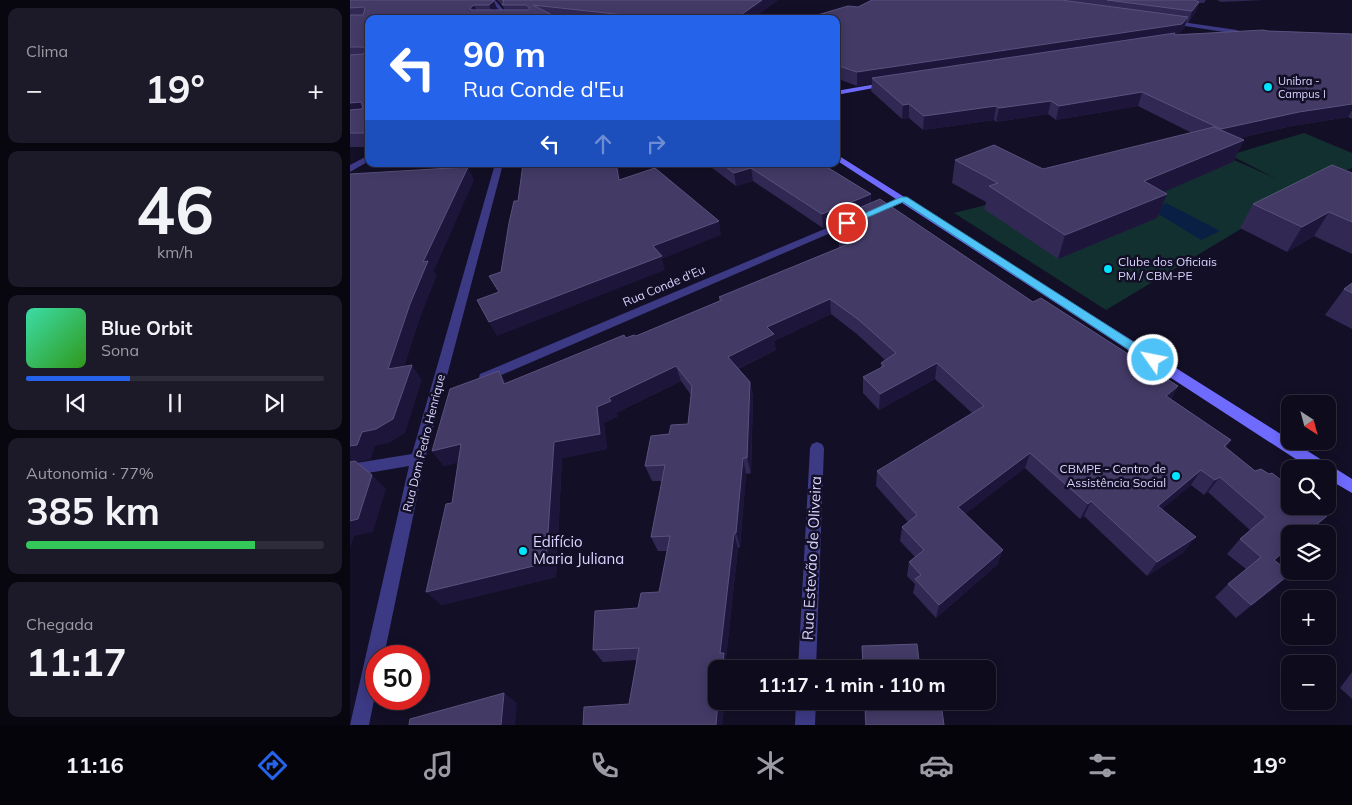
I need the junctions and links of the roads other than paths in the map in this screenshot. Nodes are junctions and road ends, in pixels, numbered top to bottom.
1 (492, 0) edge
2 (498, 15) edge
3 (1157, 21) edge
4 (1237, 32) junction
5 (1247, 33) edge
6 (1215, 35) edge
7 (893, 84) edge
8 (840, 91) edge
9 (840, 159) edge
10 (365, 160) edge
11 (498, 167) edge
12 (350, 169) edge
13 (904, 199) junction
14 (472, 383) edge
15 (817, 448) dead end
16 (418, 459) junction
17 (1309, 460) edge
18 (350, 470) edge
19 (1336, 477) edge
20 (1352, 487) edge
21 (807, 660) edge
22 (806, 710) edge
23 (359, 725) edge
24 (805, 725) edge

1 - 2 street
3 - 4 street
4 - 5 main road
4 - 6 main road
7 - 8 main road
9 - 13 main road
10 - 12 street
11 - 16 street, Rua Dom Pedro Henrique
13 - 14 street, Rua Conde d'Eu
13 - 17 main road
15 - 21 street, Rua Estevão de Oliveira
16 - 18 street
16 - 23 street, Rua Dom Pedro Henrique
19 - 20 main road
22 - 24 street

